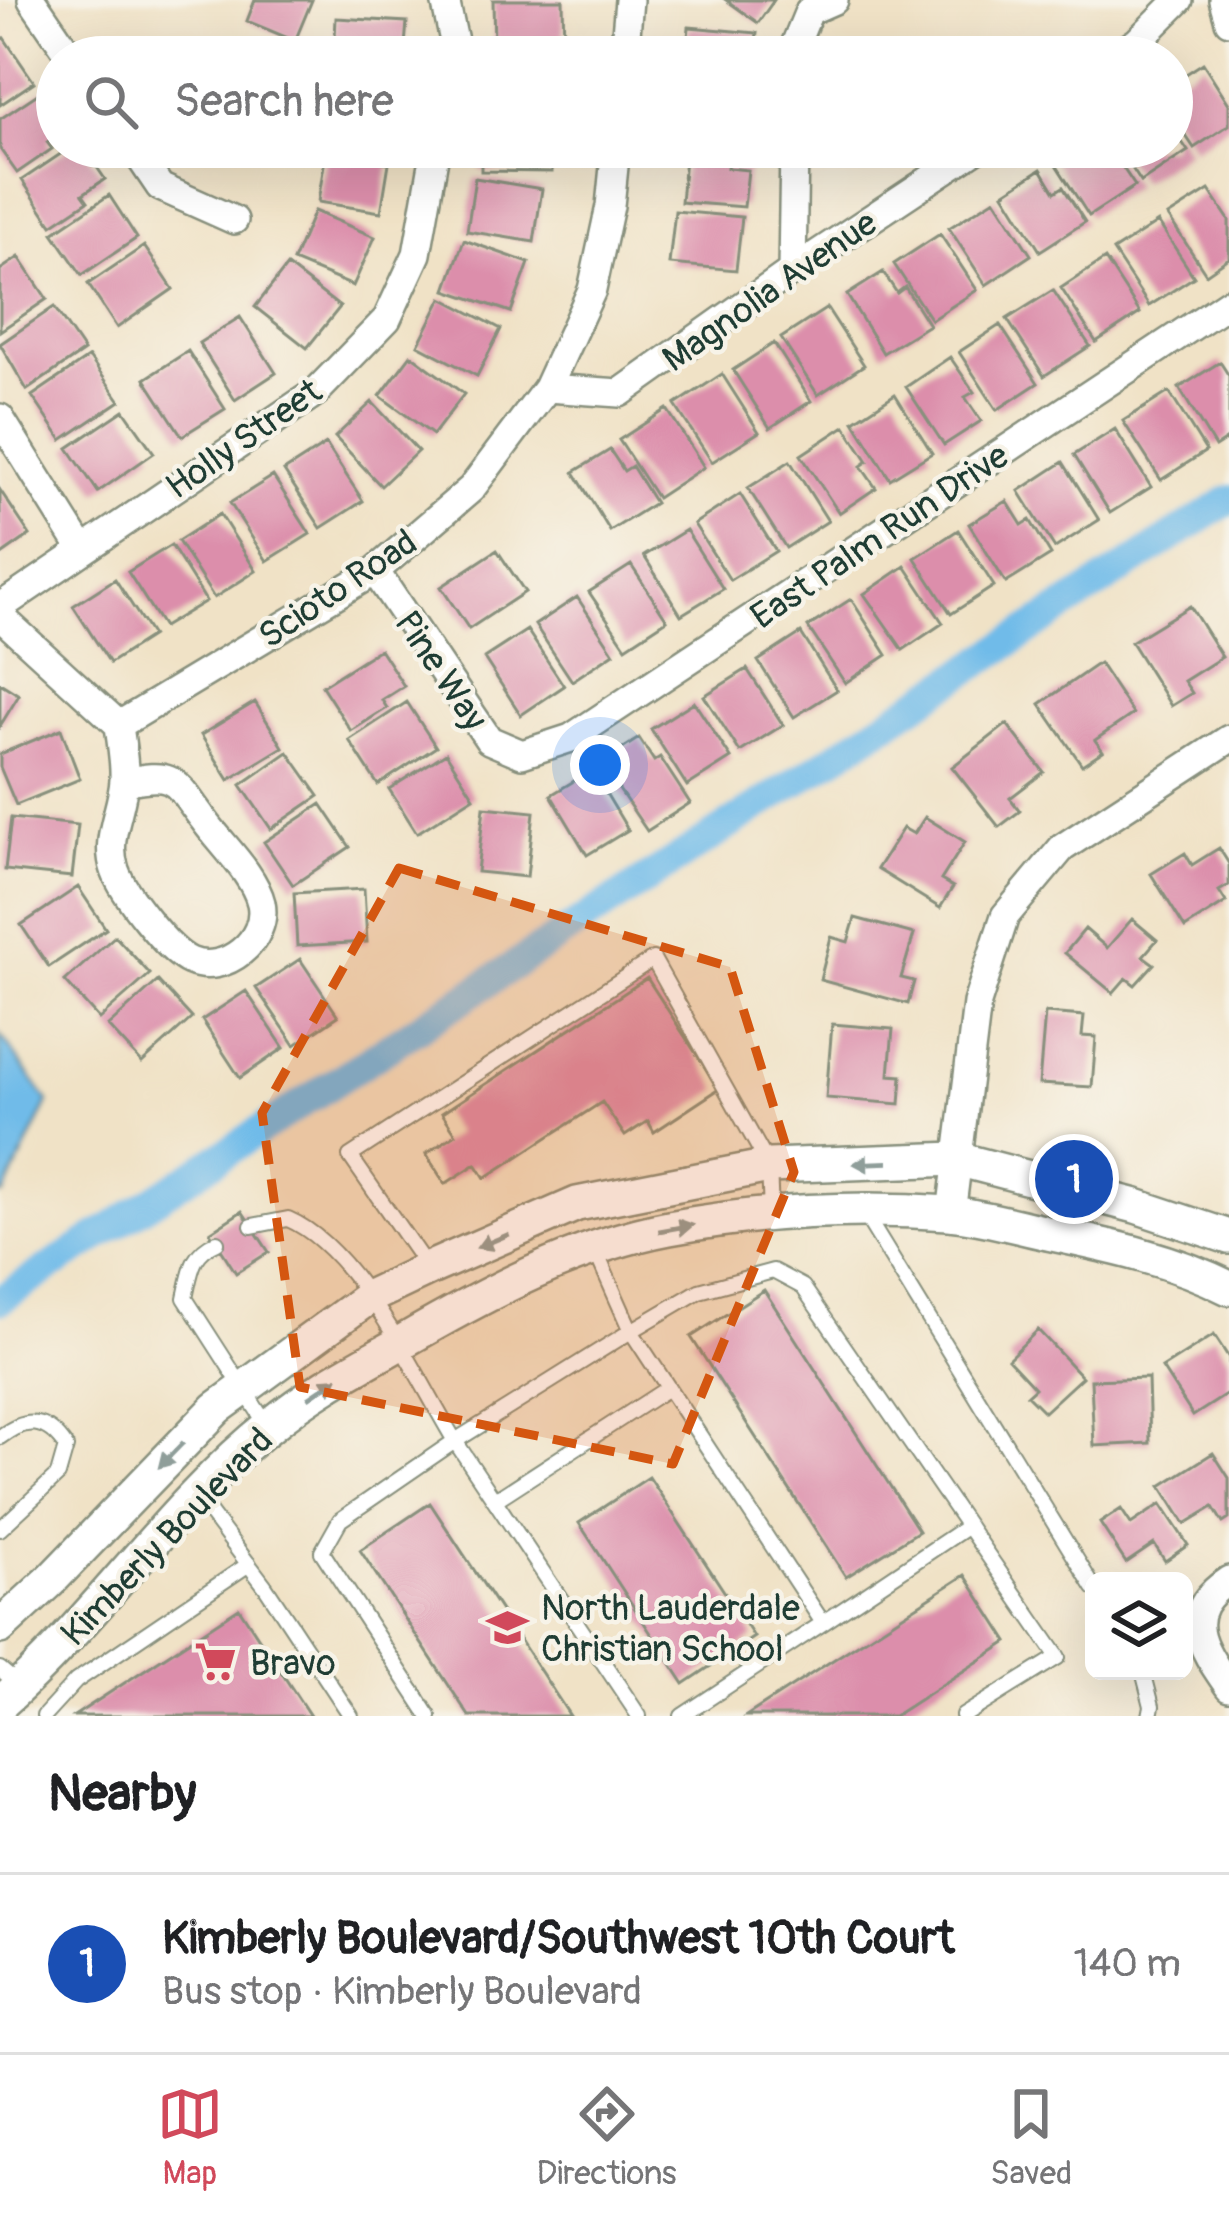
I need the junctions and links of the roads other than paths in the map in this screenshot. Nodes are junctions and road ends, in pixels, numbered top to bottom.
1 (32, 0) edge
2 (445, 0) edge
3 (629, 0) edge
4 (1179, 0) edge
5 (1223, 0) edge
6 (822, 5) edge
7 (1229, 21) edge
8 (57, 36) edge
9 (453, 36) edge
10 (626, 36) edge
11 (801, 36) edge
12 (1143, 36) edge
13 (147, 168) edge
14 (432, 168) edge
15 (614, 168) edge
16 (793, 168) edge
17 (947, 168) edge
18 (234, 220) dead end
19 (791, 271) junction
20 (1229, 302) edge
21 (547, 388) junction
22 (0, 418) edge
23 (82, 549) junction
24 (375, 572) junction
25 (0, 607) edge
26 (0, 616) edge
27 (119, 725) junction
28 (1229, 739) edge
29 (522, 754) joint
30 (124, 782) junction
31 (958, 1159) junction
32 (769, 1166) junction
33 (864, 1213) junction
34 (771, 1214) junction
35 (951, 1214) junction
36 (1164, 1215) junction
37 (252, 1226) dead end
38 (1229, 1237) edge
39 (217, 1242) dead end
40 (595, 1250) junction
41 (1148, 1257) junction
42 (428, 1269) junction
43 (1229, 1288) edge
44 (369, 1298) junction
45 (631, 1331) junction
46 (397, 1345) junction
47 (241, 1388) junction
48 (668, 1388) junction
49 (268, 1426) junction
50 (0, 1437) edge
51 (455, 1441) junction
52 (197, 1496) junction
53 (495, 1500) junction
54 (968, 1526) junction
55 (0, 1529) edge
56 (249, 1564) junction
57 (1085, 1573) edge
58 (1229, 1580) edge
59 (823, 1623) junction
60 (0, 1627) edge
61 (1146, 1680) edge
62 (7, 1686) edge
63 (1229, 1688) edge
64 (1155, 1713) edge
65 (44, 1716) edge
66 (351, 1716) edge
67 (428, 1716) edge
68 (639, 1716) edge
69 (682, 1716) edge
70 (963, 1716) edge
71 (1136, 1716) edge

1 - 8 street
2 - 9 street
3 - 10 street
4 - 12 street
5 - 7 street
6 - 11 street
13 - 18 street
14 - 23 street, Holly Street
15 - 21 street, Scioto Road
16 - 19 street
17 - 19 street, Magnolia Avenue
19 - 21 street, Magnolia Avenue
20 - 29 street, East Palm Run Drive
21 - 24 street, Scioto Road
22 - 23 street
23 - 25 street, Holly Street
24 - 27 street, Scioto Road
24 - 29 street, Pine Way
26 - 27 street
27 - 30 street
28 - 31 street
30 - 30 street
31 -> 32 street, Kimberly Boulevard
31 - 35 street
31 - 36 street, Kimberly Boulevard
32 - 34 lane
32 -> 42 street, Kimberly Boulevard
32 - 42 lane
33 - 34 street, Kimberly Boulevard
33 - 35 street, Kimberly Boulevard
33 - 57 lane
40 -> 34 street, Kimberly Boulevard
35 - 41 street, Kimberly Boulevard
36 - 38 street, Kimberly Boulevard
36 - 41 street
37 - 44 lane
39 - 47 lane
40 - 45 lane
40 - 46 street, Kimberly Boulevard
41 - 43 street, Kimberly Boulevard
42 - 44 street, Kimberly Boulevard
44 - 46 lane
44 - 47 street, Kimberly Boulevard
45 - 48 lane
45 - 51 lane
45 - 54 lane
49 -> 46 street, Kimberly Boulevard
46 - 51 lane
47 - 49 lane
47 -> 60 street, Kimberly Boulevard
48 - 53 lane
48 - 59 lane
49 - 52 street, Kimberly Boulevard
50 - 55 lane
51 - 53 lane
51 - 67 lane
52 - 56 lane
52 - 62 street, Kimberly Boulevard
53 - 68 lane
54 - 59 lane
54 - 70 lane
56 - 65 lane
56 - 66 lane
58 - 63 street
59 - 69 lane
61 - 64 lane
64 - 71 lane

